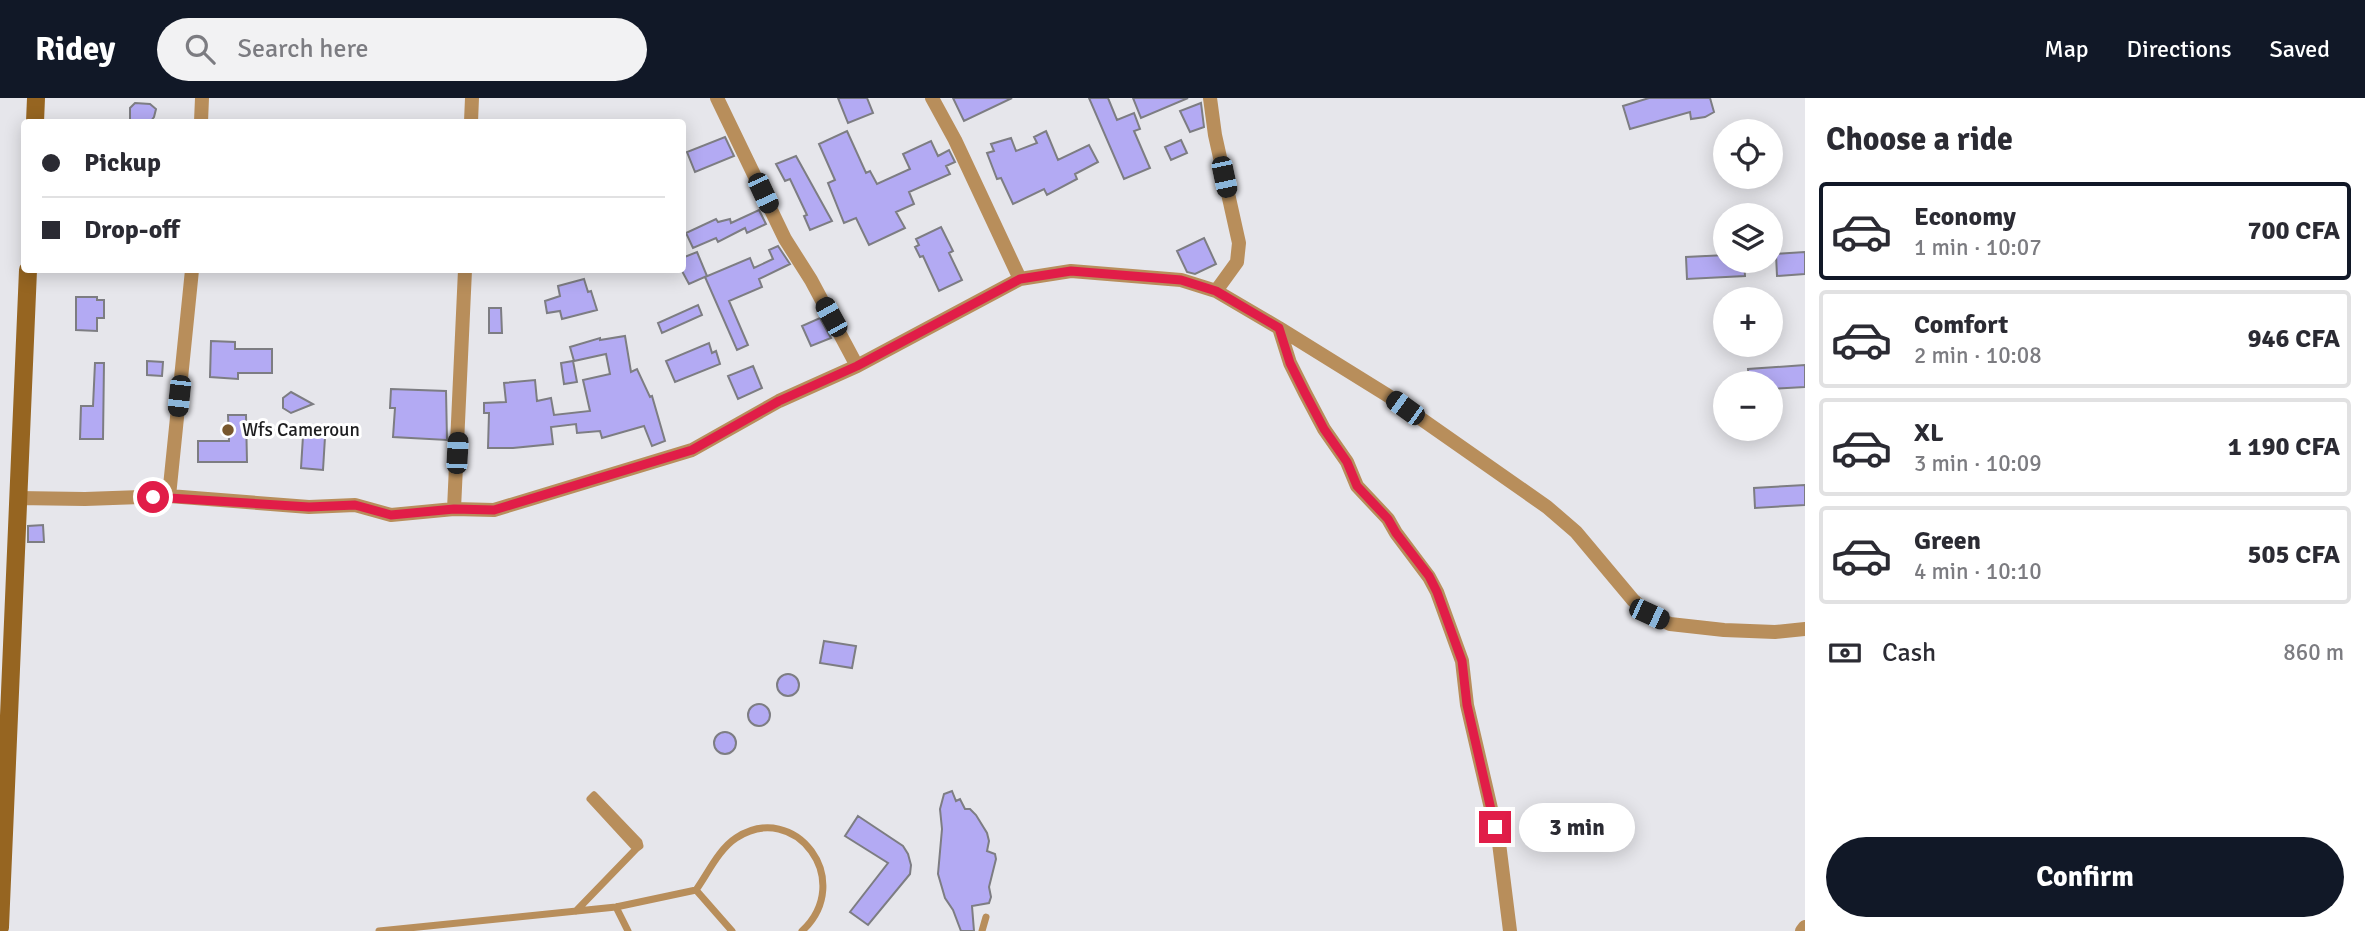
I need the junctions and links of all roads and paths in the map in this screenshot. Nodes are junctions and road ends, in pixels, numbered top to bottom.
1 (36, 98) edge
2 (202, 98) edge
3 (717, 98) edge
4 (932, 98) edge
5 (1210, 98) edge
6 (473, 99) edge
7 (35, 119) edge
8 (201, 119) edge
9 (471, 119) edge
10 (28, 273) edge
11 (192, 273) edge
12 (465, 273) edge
13 (1020, 279) junction
14 (1216, 291) junction
15 (1279, 328) junction
16 (857, 366) junction
17 (169, 496) junction
18 (8, 497) edge
19 (454, 509) junction
20 (1805, 629) edge
21 (5, 700) edge
22 (636, 849) junction
23 (696, 890) junction
24 (616, 907) junction
25 (576, 911) junction
26 (986, 917) dead end
27 (0, 928) edge
28 (379, 931) edge
29 (628, 931) edge
30 (732, 931) edge
31 (802, 931) edge
32 (982, 931) edge
33 (1510, 931) edge

1 - 7 main road
2 - 8 street
3 - 16 street
4 - 13 street
5 - 14 street
6 - 9 street
10 - 18 main road
11 - 17 street
12 - 19 street
13 - 14 street
13 - 16 street
14 - 15 street
15 - 20 street
15 - 33 street
16 - 19 street
17 - 18 street
17 - 19 street
18 - 21 main road
21 - 27 main road
22 - 22 lane
22 - 25 lane
23 - 24 lane
23 - 30 lane
23 - 31 lane
24 - 25 lane
24 - 29 lane
25 - 28 lane
26 - 32 lane

